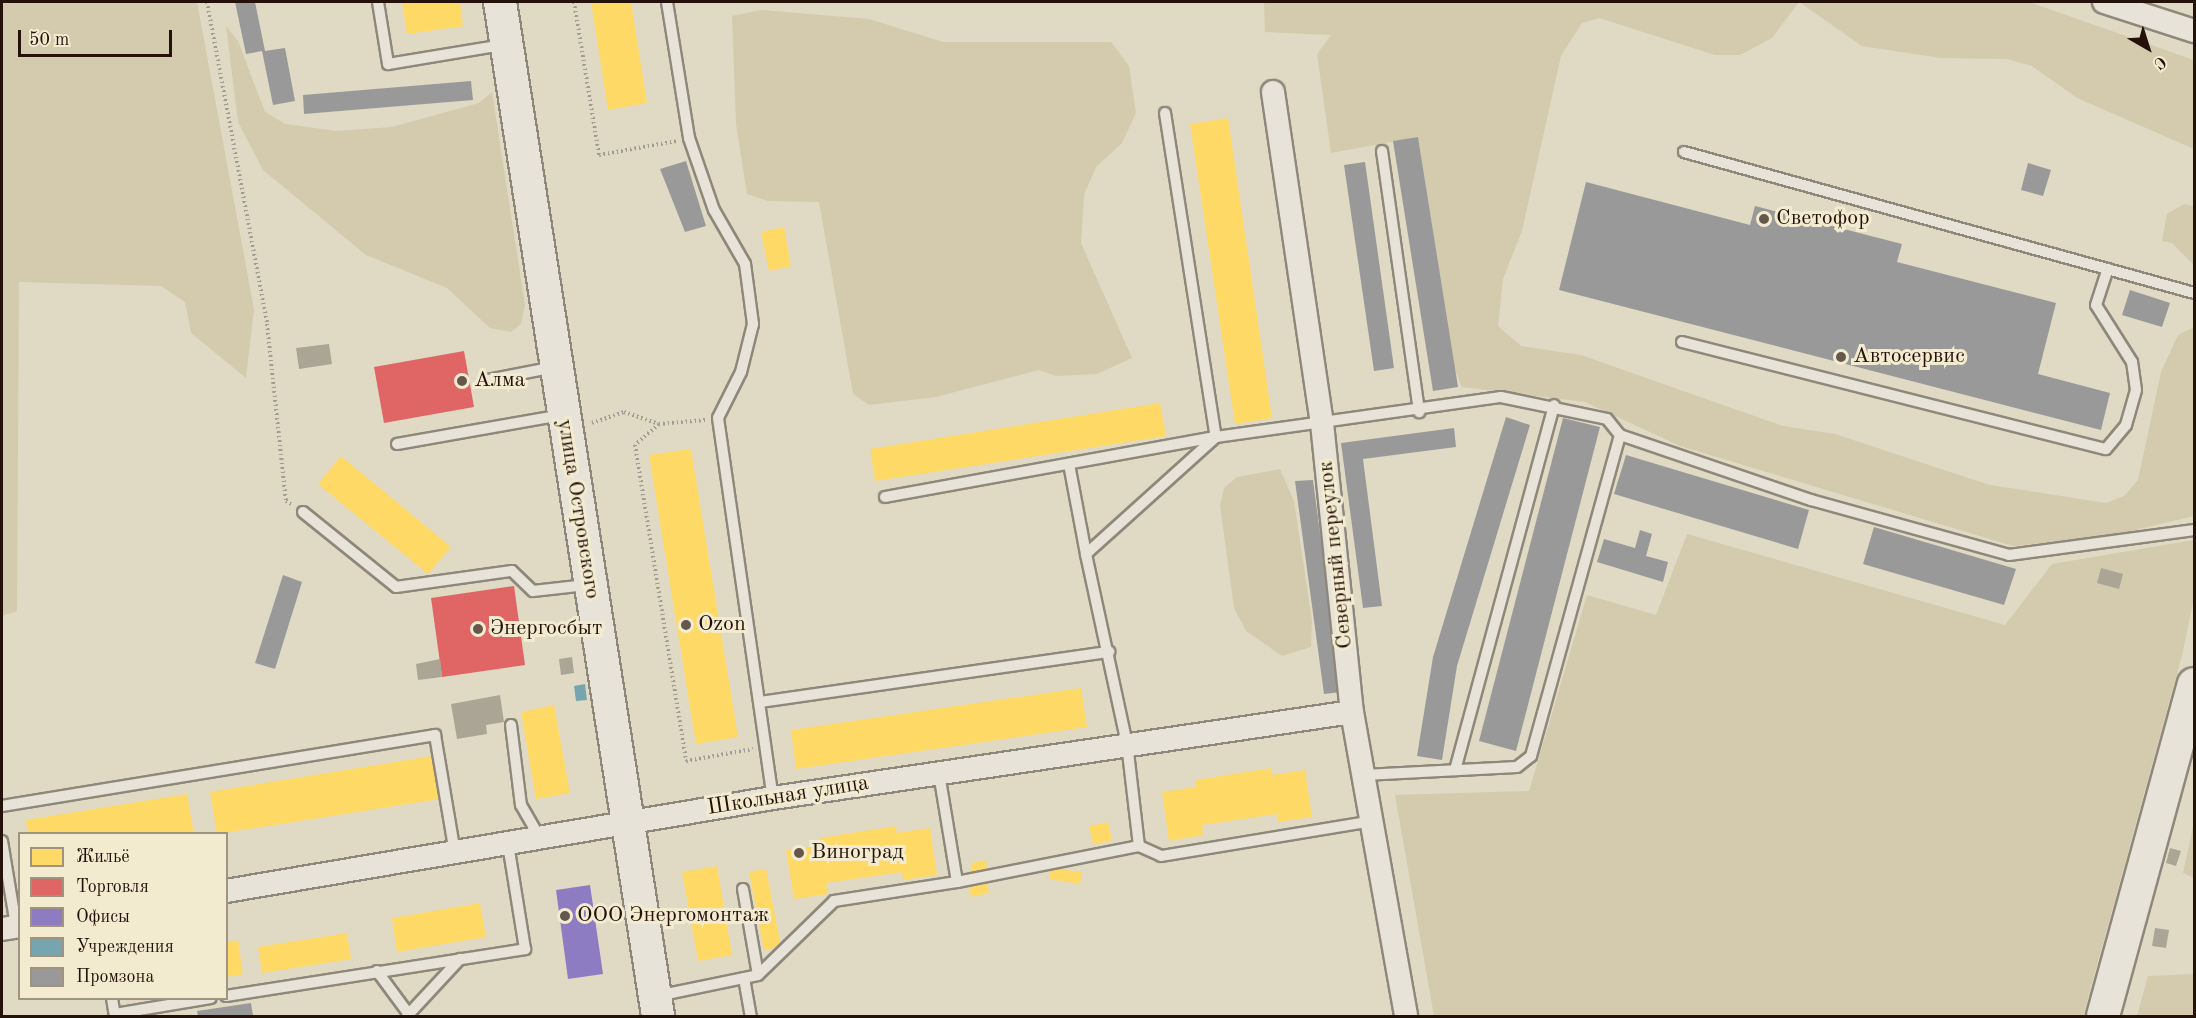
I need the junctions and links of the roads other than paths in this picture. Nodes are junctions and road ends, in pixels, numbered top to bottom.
1 (378, 2) edge
2 (500, 2) edge
3 (667, 2) edge
4 (2104, 2) edge
5 (2194, 32) edge
6 (506, 45) junction
7 (1273, 92) dead end
8 (1165, 113) dead end
9 (1382, 151) dead end
10 (1684, 152) dead end
11 (2108, 269) junction
12 (2194, 293) edge
13 (1682, 342) dead end
14 (555, 367) junction
15 (488, 380) dead end
16 (1554, 405) junction
17 (1419, 412) junction
18 (564, 423) junction
19 (1322, 423) junction
20 (1620, 435) junction
21 (1216, 437) junction
22 (397, 444) dead end
23 (1069, 464) junction
24 (885, 497) dead end
25 (303, 512) road end
26 (2194, 530) edge
27 (1086, 554) junction
28 (590, 584) junction
29 (1109, 652) junction
30 (2194, 684) edge
31 (760, 702) junction
32 (1352, 712) junction
33 (511, 724) dead end
34 (1127, 744) junction
35 (1455, 770) junction
36 (939, 773) junction
37 (1364, 775) junction
38 (773, 798) junction
39 (2, 806) edge
40 (1373, 821) junction
41 (625, 822) junction
42 (540, 838) junction
43 (2, 841) edge
44 (508, 844) junction
45 (1139, 846) junction
46 (455, 854) junction
47 (957, 882) junction
48 (743, 889) dead end
49 (228, 891) edge
50 (12, 927) edge
51 (460, 959) junction
52 (377, 971) junction
53 (758, 975) junction
54 (744, 978) junction
55 (228, 996) edge
56 (112, 1000) edge
57 (205, 1000) edge
58 (656, 1006) edge
59 (115, 1015) edge
60 (407, 1015) edge
61 (751, 1017) edge
62 (1406, 1017) edge
63 (2103, 1017) edge

1 - 6 lane
2 - 6 main road, улица Островского
3 - 31 lane
4 - 5 street
6 - 14 main road, улица Островского
7 - 19 street, Северный переулок
8 - 21 lane
9 - 17 lane
10 - 11 lane
11 - 12 lane
11 - 13 lane
14 - 15 lane
14 - 18 main road, улица Островского
16 - 17 lane
16 - 20 lane
16 - 35 lane
17 - 19 lane
18 - 22 lane
18 - 28 main road, улица Островского
19 - 21 lane
19 - 32 street, Северный переулок
20 - 26 lane
20 - 35 lane
21 - 23 lane
21 - 27 lane
23 - 24 lane
23 - 27 lane
25 - 28 lane
27 - 29 lane
28 - 41 main road, улица Островского
29 - 31 lane
29 - 34 lane
30 - 63 main road
31 - 38 lane
32 - 34 street, Школьная улица
32 - 37 street, Северный переулок
33 - 42 lane
34 - 36 street, Школьная улица
34 - 45 lane
35 - 37 lane
36 - 38 street, Школьная улица
36 - 47 lane
37 - 40 street, Северный переулок
38 - 41 street, Школьная улица
39 - 46 lane
40 - 45 lane
40 - 62 street, Северный переулок
41 - 42 street, Школьная улица
41 - 58 main road, улица Островского
42 - 44 street, Школьная улица
43 - 50 lane
44 - 46 street, Школьная улица
44 - 51 lane
45 - 47 lane
46 - 49 street, Школьная улица
47 - 53 lane
48 - 53 lane
51 - 52 lane
51 - 60 lane
52 - 55 lane
52 - 60 lane
53 - 54 lane
54 - 58 lane
54 - 61 lane
56 - 59 lane
57 - 59 lane

